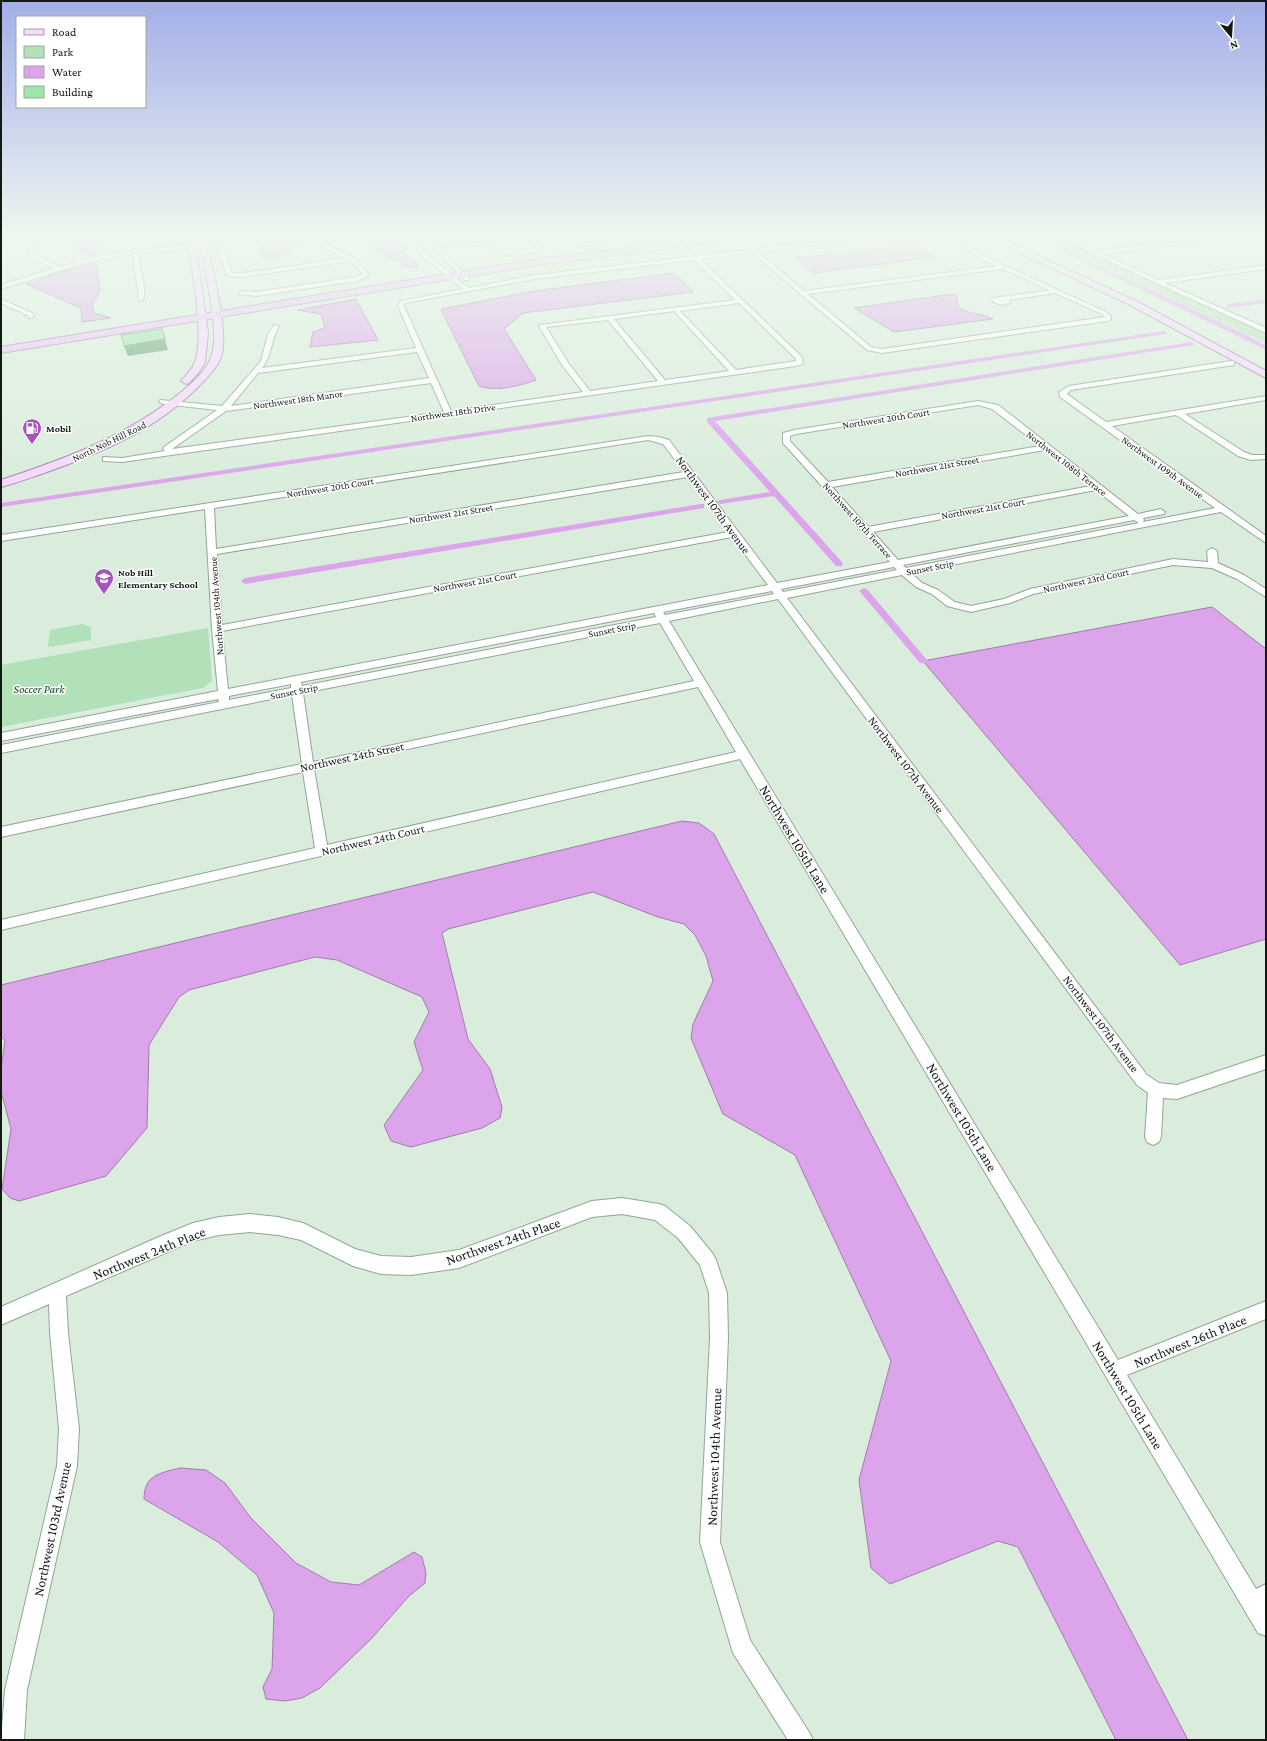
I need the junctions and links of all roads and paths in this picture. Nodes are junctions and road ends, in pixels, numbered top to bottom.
1 (179, 318) edge
2 (182, 318) edge
3 (202, 318) edge
4 (216, 318) edge
5 (406, 318) edge
6 (608, 318) edge
7 (610, 318) edge
8 (684, 318) edge
9 (757, 318) edge
10 (833, 318) edge
11 (1108, 318) edge
12 (1162, 318) edge
13 (1175, 318) edge
14 (1239, 318) edge
15 (1266, 323) edge
16 (1254, 325) junction
17 (276, 326) dead end
18 (1266, 331) edge
19 (1, 345) edge
20 (1, 350) edge
21 (420, 350) junction
22 (1231, 363) dead end
23 (1266, 368) edge
24 (257, 371) junction
25 (734, 372) junction
26 (1266, 376) edge
27 (433, 380) junction
28 (663, 383) junction
29 (588, 393) junction
30 (1266, 398) edge
31 (1252, 400) junction
32 (163, 402) junction
33 (176, 403) junction
34 (987, 404) joint
35 (1261, 406) dead end
36 (224, 409) junction
37 (448, 413) junction
38 (1178, 413) junction
39 (1105, 425) junction
40 (786, 435) joint
41 (659, 439) joint
42 (1047, 447) junction
43 (171, 454) junction
44 (1266, 457) edge
45 (106, 459) dead end
46 (690, 474) junction
47 (1, 477) edge
48 (1, 484) edge
49 (826, 485) junction
50 (1099, 487) junction
51 (1212, 502) junction
52 (209, 506) junction
53 (1222, 509) junction
54 (1136, 517) junction
55 (1145, 524) junction
56 (867, 530) junction
57 (733, 534) junction
58 (1, 538) edge
59 (1265, 539) edge
60 (1212, 551) dead end
61 (213, 552) junction
62 (897, 564) junction
63 (1213, 565) junction
64 (904, 572) junction
65 (776, 592) junction
66 (1266, 594) edge
67 (960, 607) joint
68 (660, 614) junction
69 (217, 629) junction
70 (702, 683) junction
71 (296, 685) junction
72 (223, 693) junction
73 (224, 705) junction
74 (1, 737) edge
75 (1, 749) edge
76 (744, 754) junction
77 (308, 766) junction
78 (1, 832) edge
79 (322, 852) junction
80 (1, 925) edge
81 (1266, 1062) edge
82 (1156, 1090) junction
83 (1153, 1137) dead end
84 (622, 1206) joint
85 (57, 1292) junction
86 (1266, 1310) edge
87 (1, 1316) edge
88 (1114, 1372) junction
89 (1259, 1599) edge
90 (1266, 1625) edge
91 (12, 1740) edge
92 (801, 1740) edge

1 - 19 highway
2 - 20 highway
3 - 32 main road, North Nob Hill Road
4 - 33 main road, North Nob Hill Road
5 - 21 street
6 - 29 street
7 - 28 street
8 - 25 street
9 - 25 street, Northwest 18th Drive
10 - 11 street
12 - 26 main road
13 - 23 main road
14 - 16 street
15 - 16 street
16 - 18 street
17 - 24 street
21 - 24 street
21 - 27 street
22 - 39 street, Northwest 109th Avenue
24 - 36 street
25 - 28 street, Northwest 18th Drive
27 - 36 street, Northwest 18th Manor
27 - 37 street
28 - 29 street, Northwest 18th Drive
29 - 37 street, Northwest 18th Drive
30 - 31 street
31 - 35 street
31 - 38 street
32 - 33 street, Northwest 18th Manor
32 - 47 main road, North Nob Hill Road
33 - 36 street, Northwest 18th Manor
33 - 48 main road, North Nob Hill Road
34 - 40 street, Northwest 20th Court
34 - 42 street, Northwest 108th Terrace
36 - 43 street
37 - 43 street, Northwest 18th Drive
38 - 39 street
38 - 44 street
39 - 51 street, Northwest 109th Avenue
40 - 49 street, Northwest 107th Terrace
41 - 46 street, Northwest 107th Avenue
41 - 52 street, Northwest 20th Court
42 - 49 street, Northwest 21st Street
42 - 50 street, Northwest 108th Terrace
43 - 45 street, Northwest 18th Drive
46 - 57 street, Northwest 107th Avenue
46 - 61 street, Northwest 21st Street
49 - 56 street, Northwest 107th Terrace
50 - 54 street, Northwest 108th Terrace
50 - 56 street, Northwest 21st Court
51 - 53 street, Northwest 109th Avenue
51 - 54 street, Sunset Strip
52 - 58 street, Northwest 20th Court
52 - 61 street, Northwest 104th Avenue
53 - 55 street, Sunset Strip
53 - 59 street, Northwest 109th Avenue
54 - 55 street, Northwest 108th Terrace
54 - 62 street, Sunset Strip
55 - 64 street, Sunset Strip
56 - 62 street, Northwest 107th Terrace
57 - 65 street, Northwest 107th Avenue
57 - 69 street, Northwest 21st Court
60 - 63 street
61 - 69 street, Northwest 104th Avenue
62 - 64 street, Northwest 107th Terrace
62 - 65 street, Sunset Strip
63 - 66 street
63 - 67 street, Northwest 23rd Court
64 - 65 street, Sunset Strip
64 - 67 street, Northwest 107th Terrace
65 - 68 street, Sunset Strip
65 - 82 street, Northwest 107th Avenue
68 - 70 street, Northwest 105th Lane
68 - 71 street, Sunset Strip
69 - 72 street, Northwest 104th Avenue
70 - 76 street, Northwest 105th Lane
70 - 77 street, Northwest 24th Street
71 - 72 street, Sunset Strip
71 - 73 street, Sunset Strip
71 - 77 street
72 - 73 street, Northwest 104th Avenue
72 - 74 street, Sunset Strip
73 - 75 street, Sunset Strip
76 - 79 street, Northwest 24th Court
76 - 88 street, Northwest 105th Lane
77 - 78 street, Northwest 24th Street
77 - 79 street
79 - 80 street, Northwest 24th Court
81 - 82 street
82 - 83 street
84 - 85 street, Northwest 24th Place
84 - 92 street, Northwest 104th Avenue
85 - 87 street, Northwest 24th Place
85 - 91 street, Northwest 103rd Avenue
86 - 88 street, Northwest 26th Place
88 - 89 street, Northwest 105th Lane
89 - 90 street, Northwest 105th Lane

